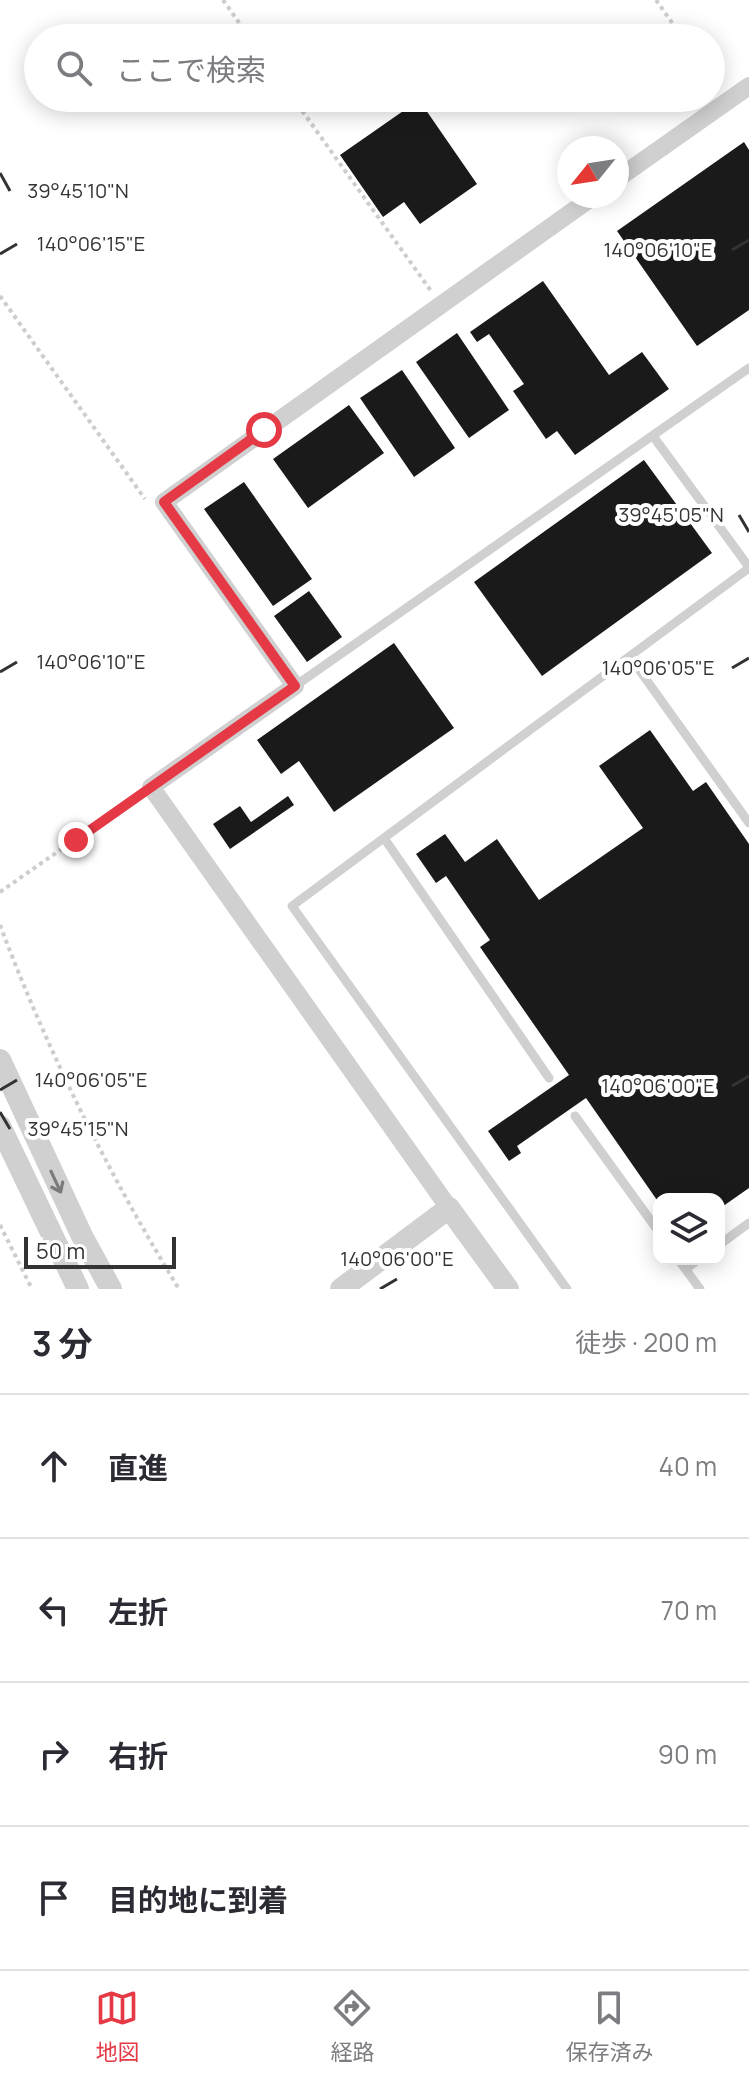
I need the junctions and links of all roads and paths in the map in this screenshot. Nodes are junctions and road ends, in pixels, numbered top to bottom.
1 (223, 0) edge
2 (656, 0) edge
3 (240, 24) edge
4 (673, 24) edge
5 (749, 86) edge
6 (725, 103) edge
7 (303, 112) edge
8 (712, 112) edge
9 (629, 171) edge
10 (577, 208) edge
11 (0, 296) edge
12 (440, 304) junction
13 (749, 368) edge
14 (653, 436) junction
15 (164, 502) junction
16 (747, 569) edge
17 (749, 582) edge
18 (630, 657) junction
19 (295, 686) junction
20 (151, 787) junction
21 (749, 823) edge
22 (384, 838) junction
23 (0, 892) edge
24 (0, 925) edge
25 (0, 1060) edge
26 (549, 1078) dead end
27 (575, 1116) dead end
28 (0, 1126) edge
29 (449, 1208) junction
30 (749, 1223) edge
31 (653, 1224) edge
32 (0, 1225) edge
33 (725, 1241) edge
34 (683, 1265) edge
35 (691, 1265) edge
36 (686, 1269) junction
37 (32, 1289) edge
38 (78, 1289) edge
39 (111, 1289) edge
40 (179, 1289) edge
41 (341, 1289) edge
42 (508, 1289) edge
43 (567, 1289) edge
44 (700, 1289) edge

1 - 3 path
2 - 4 path
5 - 6 street
7 - 12 path
8 - 9 street
10 - 12 street
11 - 15 path
12 - 15 street
13 - 14 lane
14 - 16 lane
14 - 19 lane
15 - 19 street
16 - 17 lane
16 - 18 lane
18 - 21 lane
18 - 22 lane
19 - 20 street
20 - 23 path
20 - 29 street
22 - 26 lane
22 - 43 lane
24 - 40 path
25 -> 39 street
27 - 31 lane
28 - 38 street
29 - 41 street
29 - 42 street
30 - 33 lane
32 - 37 path
34 - 36 lane
35 - 36 lane
36 - 44 lane

